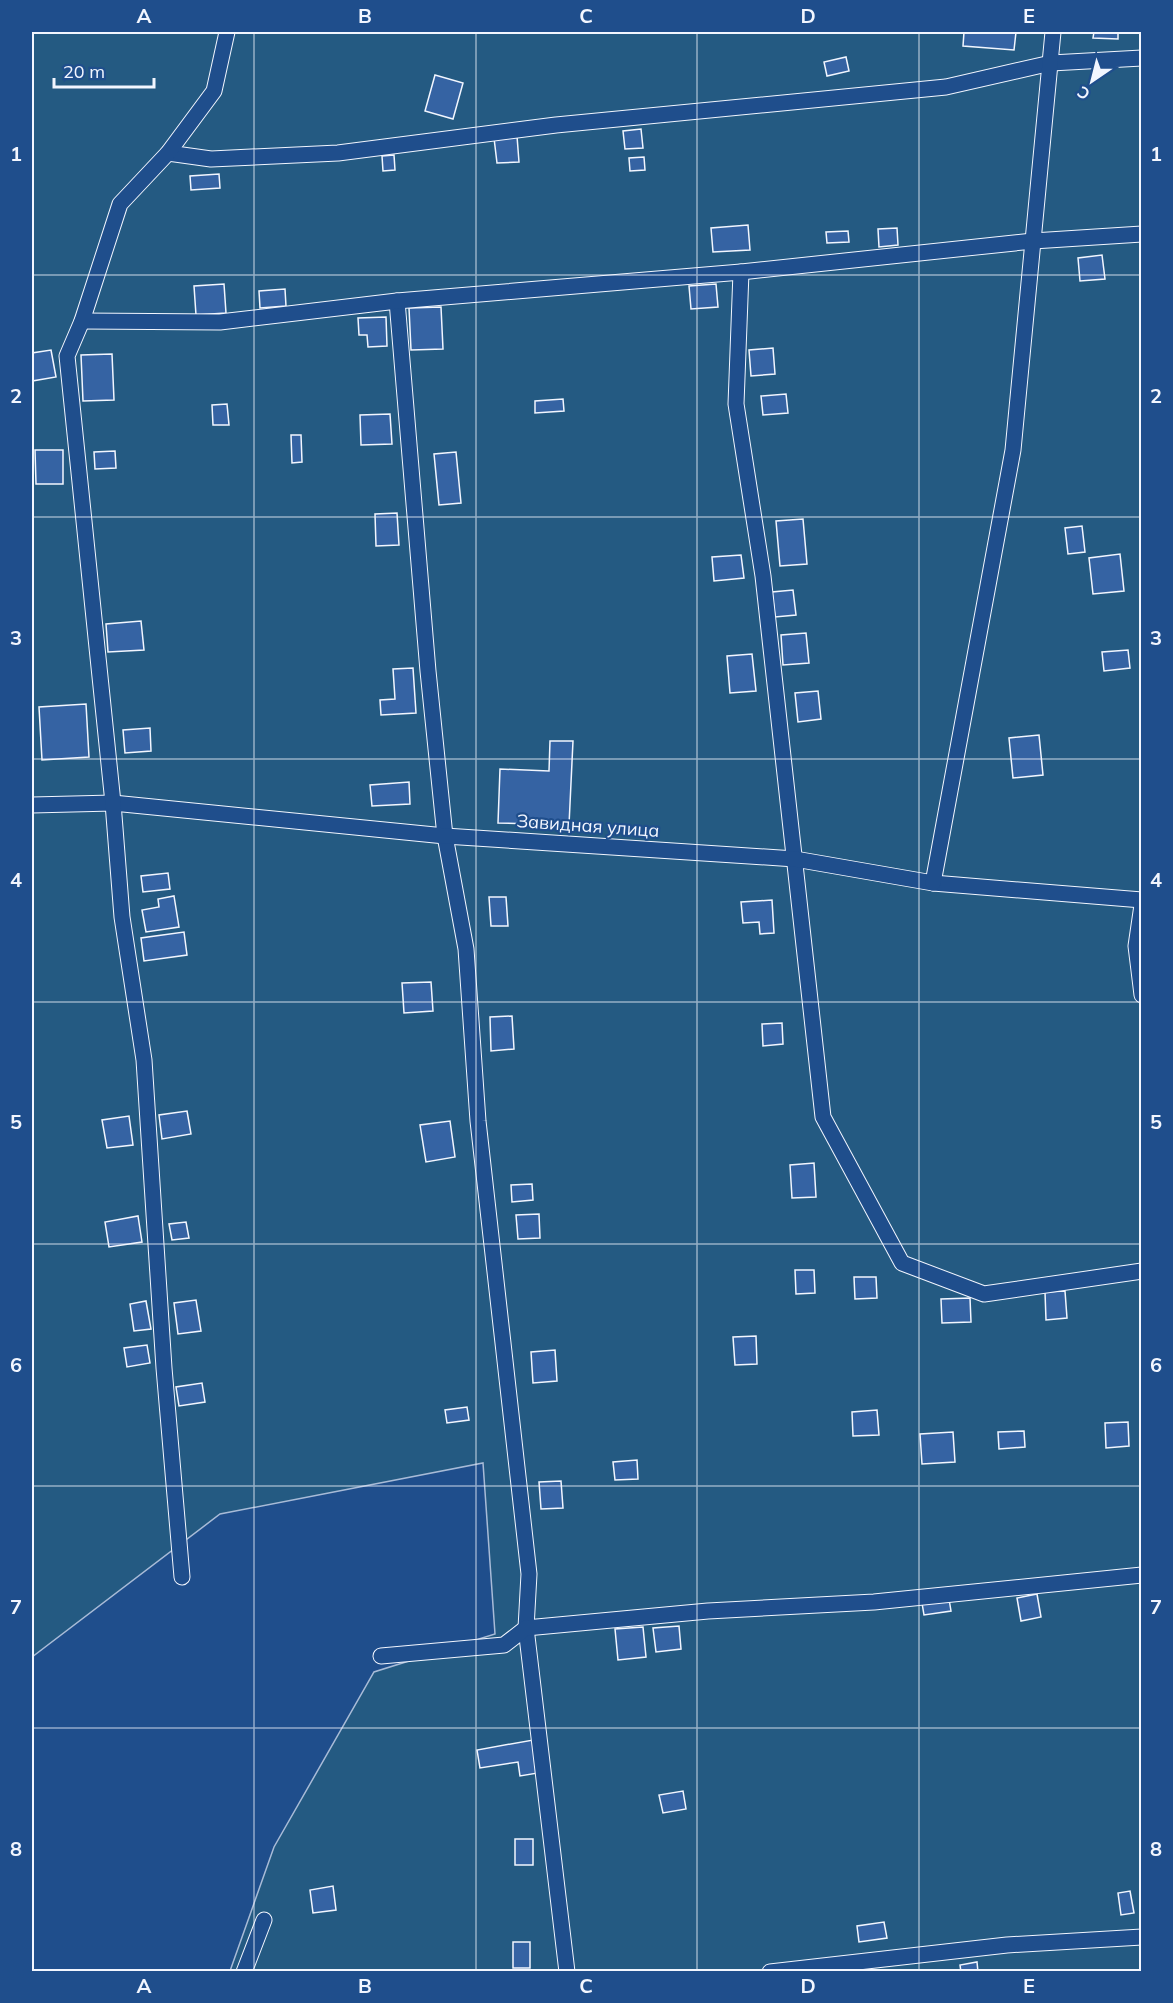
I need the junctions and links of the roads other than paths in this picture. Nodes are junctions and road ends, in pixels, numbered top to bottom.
1 (227, 32) edge
2 (1053, 32) edge
3 (1142, 58) edge
4 (1051, 63) junction
5 (168, 153) junction
6 (1142, 234) edge
7 (1033, 241) junction
8 (741, 272) junction
9 (397, 301) junction
10 (82, 321) junction
11 (113, 803) junction
12 (32, 805) edge
13 (445, 836) junction
14 (795, 860) junction
15 (933, 883) junction
16 (1142, 900) edge
17 (1142, 905) edge
18 (1142, 995) edge
19 (1142, 1270) edge
20 (1142, 1575) edge
21 (182, 1577) dead end
22 (526, 1629) junction
23 (381, 1656) dead end
24 (264, 1920) dead end
25 (1142, 1937) edge
26 (244, 1971) edge
27 (567, 1971) edge
28 (770, 1971) edge

1 - 5 lane
2 - 4 lane
3 - 4 lane
4 - 5 lane
4 - 7 lane
5 - 10 lane
6 - 7 lane
7 - 8 lane
7 - 15 lane
8 - 9 lane
8 - 14 lane
9 - 10 lane
9 - 13 lane
10 - 11 lane
11 - 12 lane, Завидная улица
11 - 13 lane, Завидная улица
11 - 21 lane
13 - 14 lane, Завидная улица
13 - 22 lane
14 - 15 lane, Завидная улица
14 - 19 lane
15 - 16 lane, Завидная улица
17 - 18 lane
20 - 22 lane
22 - 23 lane
22 - 27 lane
24 - 26 lane
25 - 28 lane

